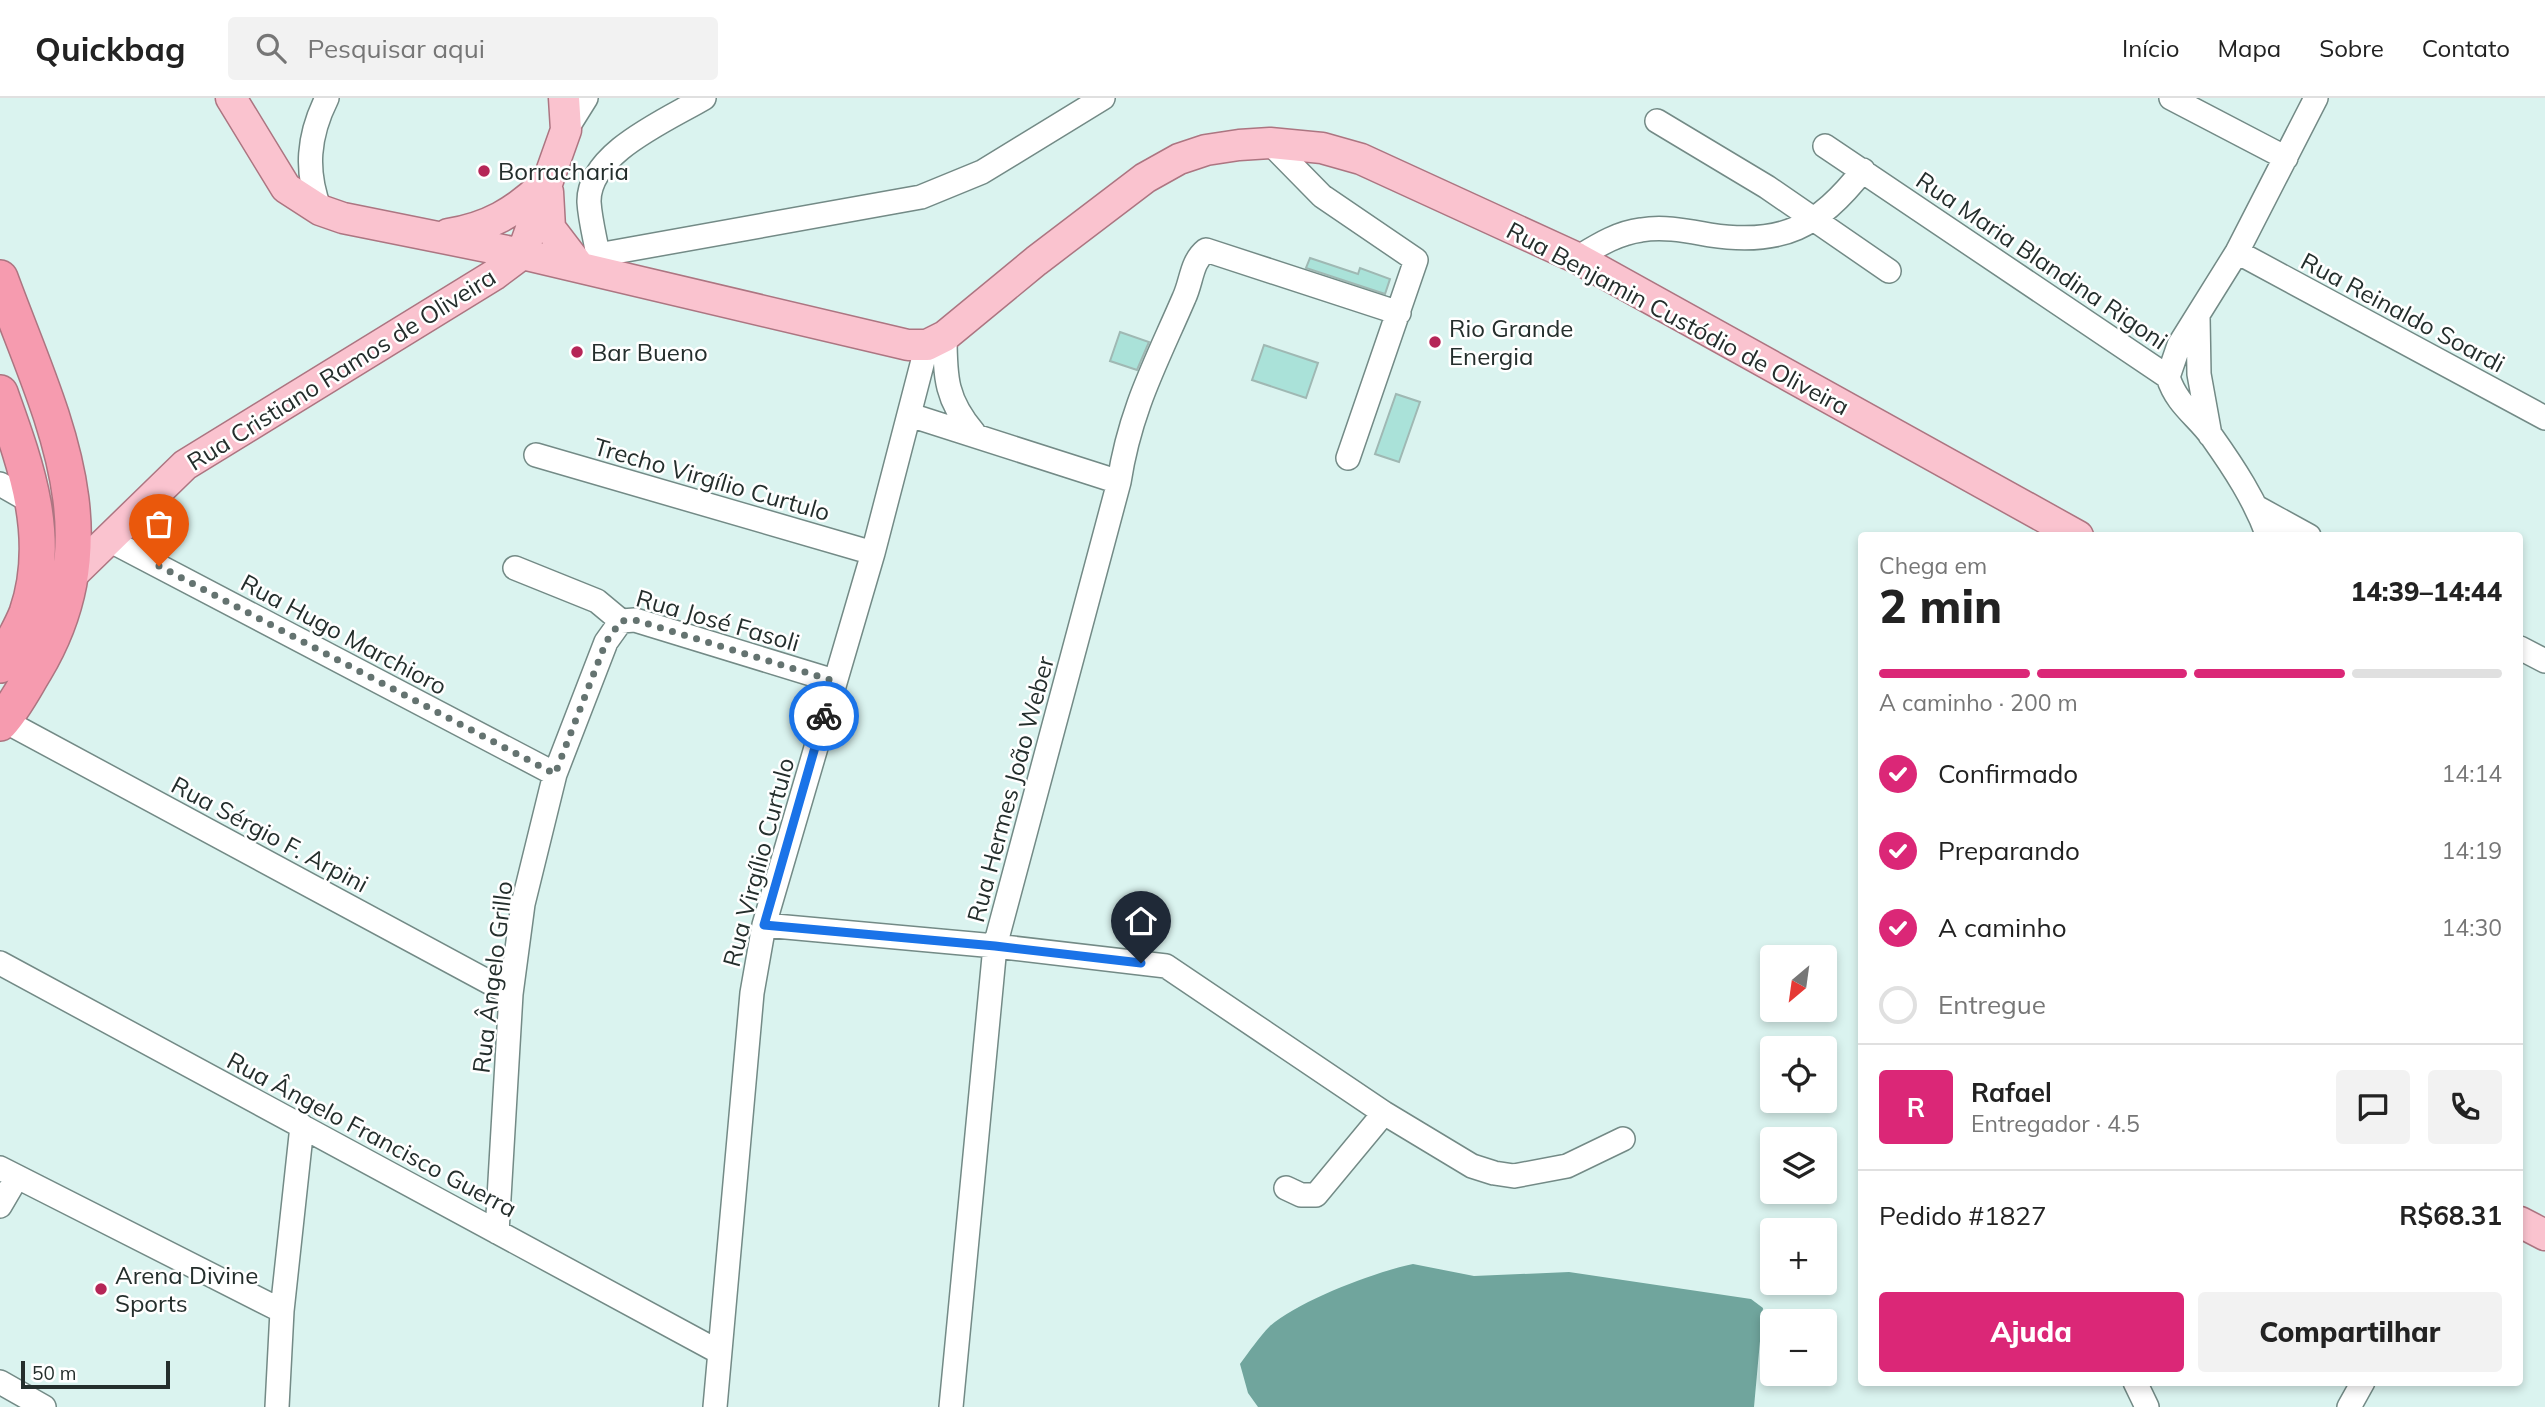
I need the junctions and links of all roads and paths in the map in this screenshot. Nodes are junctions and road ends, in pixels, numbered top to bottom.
1 (231, 98) edge
2 (327, 98) edge
3 (564, 98) edge
4 (586, 98) edge
5 (704, 98) edge
6 (1104, 98) edge
7 (2171, 98) edge
8 (2316, 98) edge
9 (1657, 121) dead end
10 (566, 130) junction
11 (1270, 143) junction
12 (1825, 146) dead end
13 (2286, 159) junction
14 (1863, 170) junction
15 (548, 181) junction
16 (320, 210) junction
17 (1815, 220) junction
18 (437, 236) junction
19 (2237, 252) junction
20 (522, 254) junction
21 (1577, 258) junction
22 (588, 261) junction
23 (1889, 271) dead end
24 (0, 278) edge
25 (1399, 313) junction
26 (2198, 317) junction
27 (936, 340) junction
28 (2168, 377) junction
29 (0, 393) edge
30 (910, 415) junction
31 (2545, 418) edge
32 (974, 433) junction
33 (2210, 435) junction
34 (536, 455) dead end
35 (1348, 458) dead end
36 (1119, 482) junction
37 (0, 484) edge
38 (35, 504) junction
39 (2258, 508) junction
40 (2071, 532) edge
41 (2267, 532) edge
42 (2302, 532) edge
43 (109, 540) junction
44 (873, 553) junction
45 (515, 568) dead end
46 (73, 574) junction
47 (621, 621) junction
48 (2523, 650) edge
49 (2545, 661) edge
50 (0, 665) edge
51 (834, 681) junction
52 (2, 722) edge
53 (555, 774) junction
54 (764, 925) junction
55 (995, 946) junction
56 (0, 962) edge
57 (511, 994) junction
58 (1384, 1114) junction
59 (302, 1126) junction
60 (1623, 1139) dead end
61 (8, 1172) edge
62 (1286, 1188) dead end
63 (0, 1206) edge
64 (2523, 1224) edge
65 (497, 1232) junction
66 (2545, 1235) edge
67 (282, 1311) junction
68 (719, 1352) junction
69 (0, 1382) edge
70 (2137, 1386) edge
71 (2361, 1386) edge
72 (44, 1407) edge
73 (277, 1407) edge
74 (715, 1407) edge
75 (951, 1407) edge
76 (2147, 1407) edge
77 (2349, 1407) edge

1 - 16 main road
2 - 16 street
3 - 10 main road
4 - 10 street
5 - 22 street
6 - 22 street
7 - 13 street
8 - 13 street
9 - 17 street
10 - 15 main road
11 - 21 main road, Rua Benjamin Custódio de Oliveira
11 - 25 street
11 - 27 main road, Rua Benjamin Custódio de Oliveira
12 - 14 street, Rua Maria Blandina Rigoni
13 - 19 street
14 - 17 street
14 - 28 street, Rua Maria Blandina Rigoni
15 - 18 main road
15 - 20 main road
15 - 22 main road
16 - 18 main road
17 - 21 street
17 - 23 street
18 - 20 main road
19 - 26 street
19 - 31 street, Rua Reinaldo Soardi
20 - 22 main road
20 - 43 main road, Rua Cristiano Ramos de Oliveira
21 - 40 main road, Rua Benjamin Custódio de Oliveira
22 - 27 main road
24 - 46 highway
25 - 35 street
25 - 36 street, Rua Hermes João Weber
26 - 28 street
26 - 33 street, Rua Maria Blandina Rigoni
27 - 30 street, Rua Virgílio Curtulo
27 - 32 street
28 - 33 street, Rua Maria Blandina Rigoni
29 - 38 highway
30 - 32 street
30 - 44 street, Rua Virgílio Curtulo
32 - 36 street
33 - 39 street, Rua Maria Blandina Rigoni
34 - 44 street, Trecho Virgílio Curtulo
36 - 55 street, Rua Hermes João Weber
37 - 38 street
38 - 50 highway
39 - 41 street, Rua Maria Blandina Rigoni
39 - 42 street
43 - 46 main road, Rua Cristiano Ramos de Oliveira
43 - 53 street, Rua Hugo Marchioro
44 - 51 street, Rua Virgílio Curtulo
45 - 47 street, Rua José Fasoli
46 - 52 highway
47 - 51 street, Rua José Fasoli
47 - 53 street, Rua Ângelo Grillo
48 - 49 street
51 - 54 street, Rua Virgílio Curtulo
52 - 57 street, Rua Sérgio F. Arpini
53 - 57 street, Rua Ângelo Grillo
54 - 55 street
54 - 68 street, Rua Virgílio Curtulo
55 - 58 street
55 - 75 street, Rua Hermes João Weber
56 - 59 street, Rua Ângelo Francisco Guerra
57 - 65 street, Rua Ângelo Grillo
58 - 60 street
58 - 62 street
59 - 65 street, Rua Ângelo Francisco Guerra
59 - 67 street
61 - 63 street
61 - 67 street
64 - 66 main road
65 - 68 street, Rua Ângelo Francisco Guerra
67 - 73 street
68 - 74 street, Rua Virgílio Curtulo
69 - 72 street
70 - 76 street
71 - 77 street

